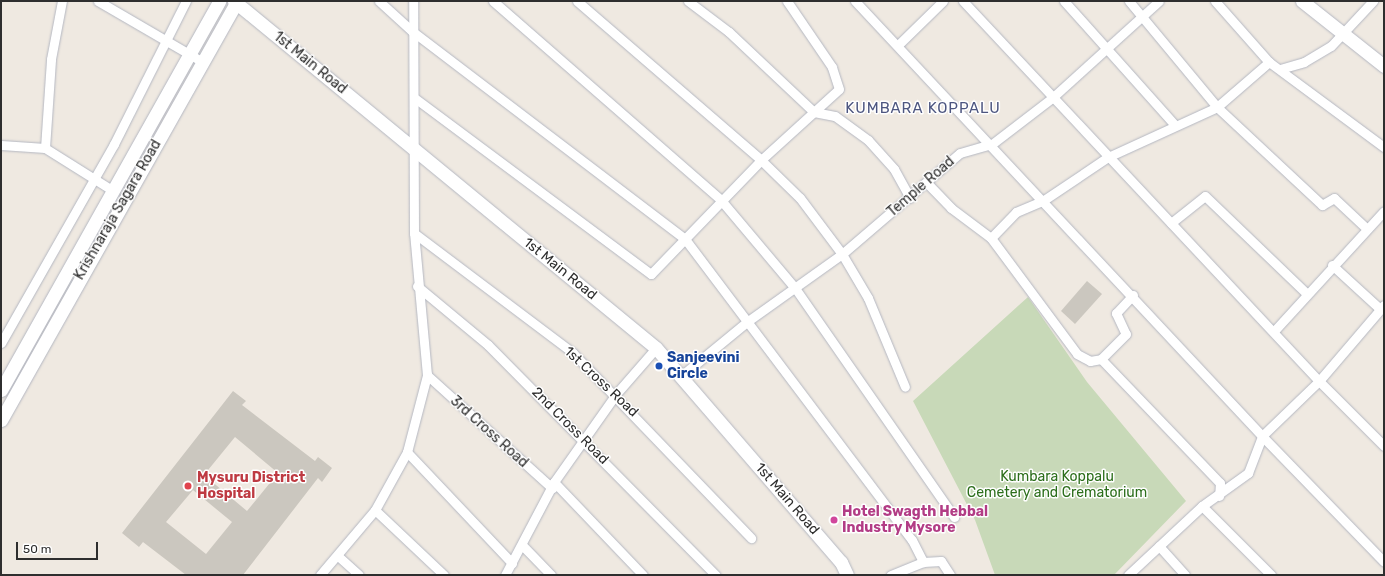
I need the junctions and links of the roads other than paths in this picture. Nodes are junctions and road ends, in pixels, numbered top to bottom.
1 (62, 1) edge
2 (98, 1) edge
3 (186, 1) edge
4 (220, 1) edge
5 (236, 1) edge
6 (379, 1) edge
7 (413, 1) edge
8 (493, 1) edge
9 (577, 1) edge
10 (688, 1) edge
11 (787, 1) edge
12 (855, 1) edge
13 (943, 1) edge
14 (963, 1) edge
15 (1064, 1) edge
16 (1129, 1) edge
17 (1159, 1) edge
18 (1215, 1) edge
19 (1302, 1) edge
20 (1373, 1) edge
21 (1142, 19) junction
22 (412, 31) junction
23 (1343, 32) junction
24 (166, 40) junction
25 (898, 45) junction
26 (1108, 47) junction
27 (190, 55) junction
28 (203, 62) junction
29 (1269, 62) junction
30 (1384, 66) edge
31 (1280, 69) junction
32 (416, 98) junction
33 (1052, 98) junction
34 (1217, 107) junction
35 (814, 112) junction
36 (1175, 125) junction
37 (992, 144) junction
38 (1, 145) edge
39 (412, 147) junction
40 (1384, 147) edge
41 (45, 148) junction
42 (1108, 157) junction
43 (761, 160) junction
44 (94, 179) junction
45 (927, 183) junction
46 (112, 190) junction
47 (910, 198) junction
48 (720, 200) junction
49 (1044, 200) junction
50 (1384, 211) edge
51 (1171, 223) junction
52 (1367, 229) junction
53 (414, 233) junction
54 (991, 238) junction
55 (684, 239) junction
56 (842, 254) junction
57 (1332, 265) junction
58 (417, 286) junction
59 (795, 288) junction
60 (1306, 293) junction
61 (1133, 295) junction
62 (1382, 307) edge
63 (748, 321) junction
64 (1275, 330) junction
65 (1, 343) edge
66 (656, 348) junction
67 (1101, 359) junction
68 (426, 376) junction
69 (681, 376) junction
70 (1319, 381) junction
71 (2, 387) edge
72 (905, 387) dead end
73 (616, 394) junction
74 (1, 420) edge
75 (1262, 436) junction
76 (584, 438) junction
77 (1384, 446) edge
78 (407, 452) junction
79 (553, 485) junction
80 (1219, 496) junction
81 (1202, 506) junction
82 (375, 510) junction
83 (954, 517) dead end
84 (751, 538) dead end
85 (522, 545) junction
86 (1159, 546) junction
87 (338, 556) junction
88 (923, 562) junction
89 (1384, 562) edge
90 (512, 563) junction
91 (320, 575) edge
92 (359, 575) edge
93 (444, 575) edge
94 (504, 575) edge
95 (551, 575) edge
96 (643, 575) edge
97 (716, 575) edge
98 (848, 575) edge
99 (890, 575) edge
100 (950, 575) edge
101 (1128, 575) edge
102 (1185, 575) edge
103 (1271, 575) edge

1 - 41 street
2 - 24 street
3 - 24 street
4 - 27 street, Krishnaraja Sagara Road
5 - 28 street, Krishnaraja Sagara Road
5 - 39 street, 1st Main Road
6 - 22 street
7 - 22 street
8 - 48 street
9 - 43 street
10 - 35 street
11 - 35 street
12 - 25 street
13 - 25 street
14 - 33 street
15 - 26 street
16 - 21 street
17 - 21 street, Temple Road
18 - 29 street
19 - 23 street
20 - 23 street
21 - 26 street, Temple Road
21 - 34 street
22 - 32 street
22 - 55 street
23 - 30 street
23 - 31 street
24 - 27 street
24 - 44 street
25 - 37 street
26 - 33 street, Temple Road
26 - 36 street
27 - 28 street
27 - 46 street, Krishnaraja Sagara Road
28 - 74 street, Krishnaraja Sagara Road
29 - 31 street
29 - 34 street
31 - 40 street
32 - 39 street
32 - 55 street
33 - 37 street, Temple Road
33 - 42 street
34 - 36 street
34 - 52 street
35 - 43 street
35 - 47 street
36 - 42 street
37 - 45 street, Temple Road
37 - 49 street
38 - 41 street
39 - 53 street
39 - 66 street, 1st Main Road
41 - 44 street
42 - 49 street
42 - 51 street
43 - 48 street
43 - 56 street
44 - 46 street
44 - 65 street
45 - 47 street, Temple Road
45 - 54 street
46 - 71 street, Krishnaraja Sagara Road
47 - 56 street, Temple Road
48 - 55 street
48 - 59 street
49 - 54 street
49 - 61 street
50 - 52 street
51 - 60 street
51 - 64 street
52 - 57 street
53 - 58 street
53 - 73 street, 1st Cross Road
54 - 67 street
55 - 63 street
56 - 59 street, Temple Road
56 - 72 street
57 - 60 street
57 - 62 street
58 - 68 street
58 - 76 street, 2nd Cross Road
59 - 63 street, Temple Road
59 - 83 street
60 - 64 street
61 - 67 street
61 - 75 street
62 - 70 street
63 - 69 street, Temple Road
63 - 88 street
64 - 70 street
66 - 69 street, 1st Main Road
66 - 73 street
67 - 80 street
68 - 78 street
68 - 79 street, 3rd Cross Road
69 - 98 street, 1st Main Road
70 - 75 street
70 - 77 street
73 - 76 street
73 - 84 street, 1st Cross Road
75 - 80 street
75 - 89 street
76 - 79 street
76 - 97 street, 2nd Cross Road
78 - 82 street
78 - 90 street
79 - 85 street
79 - 96 street, 3rd Cross Road
80 - 81 street
81 - 86 street
81 - 103 street
82 - 87 street
82 - 93 street
85 - 90 street
85 - 95 street
86 - 101 street
86 - 102 street
87 - 91 street
87 - 92 street
88 - 99 street
88 - 100 street
90 - 94 street

